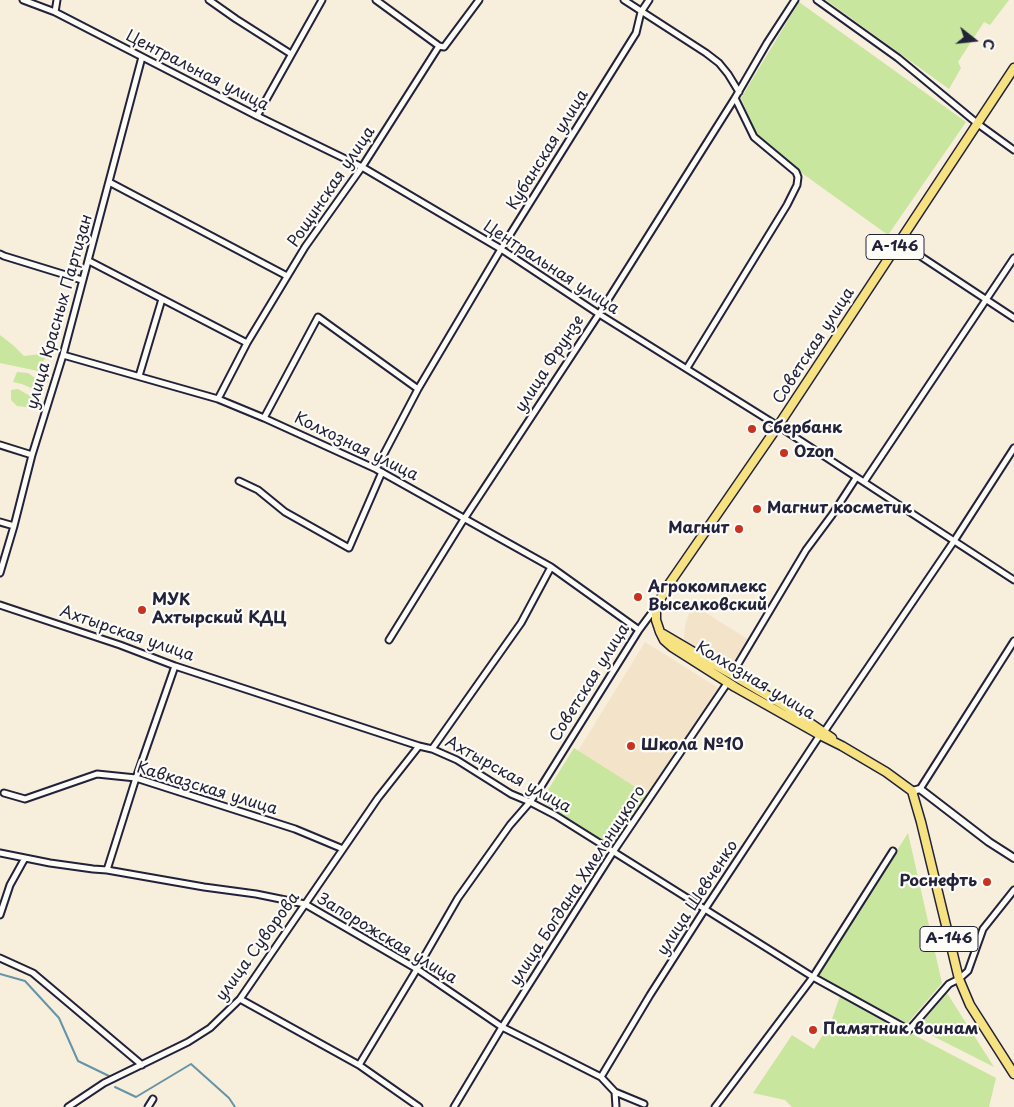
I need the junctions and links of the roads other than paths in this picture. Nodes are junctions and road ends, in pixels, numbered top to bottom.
1 (23, 0) edge
2 (57, 0) edge
3 (209, 0) edge
4 (322, 0) edge
5 (376, 0) edge
6 (479, 0) edge
7 (624, 0) edge
8 (649, 0) edge
9 (795, 0) edge
10 (817, 0) edge
11 (55, 12) junction
12 (641, 12) junction
13 (439, 46) junction
14 (291, 54) junction
15 (142, 57) junction
16 (1014, 68) edge
17 (739, 92) junction
18 (735, 98) junction
19 (257, 116) junction
20 (978, 124) junction
21 (1014, 150) edge
22 (362, 168) junction
23 (109, 182) junction
24 (899, 242) junction
25 (501, 249) junction
26 (0, 254) edge
27 (1014, 258) edge
28 (88, 261) junction
29 (287, 276) junction
30 (82, 280) junction
31 (162, 299) junction
32 (986, 300) junction
33 (599, 314) junction
34 (1014, 318) edge
35 (247, 343) junction
36 (63, 355) junction
37 (687, 368) junction
38 (139, 376) junction
39 (418, 389) junction
40 (218, 399) junction
41 (264, 418) junction
42 (778, 426) junction
43 (0, 445) edge
44 (1014, 448) edge
45 (32, 455) junction
46 (376, 468) junction
47 (382, 472) junction
48 (856, 478) junction
49 (239, 481) dead end
50 (864, 482) junction
51 (464, 519) junction
52 (0, 522) edge
53 (14, 526) junction
54 (954, 541) junction
55 (551, 568) junction
56 (0, 573) edge
57 (1014, 580) edge
58 (0, 605) edge
59 (656, 607) junction
60 (639, 630) junction
61 (660, 632) junction
62 (389, 640) dead end
63 (1014, 640) edge
64 (175, 666) junction
65 (732, 674) junction
66 (728, 682) junction
67 (822, 733) junction
68 (418, 746) junction
69 (432, 749) junction
70 (136, 778) junction
71 (916, 790) junction
72 (4, 793) dead end
73 (530, 802) junction
74 (343, 849) junction
75 (893, 851) dead end
76 (613, 852) junction
77 (0, 853) edge
78 (25, 858) junction
79 (1014, 858) edge
80 (106, 870) junction
81 (1014, 890) edge
82 (305, 904) junction
83 (705, 909) junction
84 (0, 915) edge
85 (0, 958) edge
86 (417, 969) junction
87 (812, 977) junction
88 (959, 980) junction
89 (240, 999) junction
90 (502, 1027) junction
91 (142, 1065) junction
92 (359, 1065) junction
93 (1014, 1074) edge
94 (601, 1077) junction
95 (615, 1092) junction
96 (153, 1099) dead end
97 (644, 1104) dead end
98 (68, 1107) edge
99 (148, 1107) edge
100 (419, 1107) edge
101 (454, 1107) edge
102 (616, 1107) edge
103 (715, 1107) edge

1 - 11 street, Центральная улица
2 - 11 street
3 - 14 street
4 - 14 street
5 - 13 street
6 - 13 street, Рощинская улица
7 - 12 street
8 - 12 street, Кубанская улица
9 - 17 street, улица Фрунзе
10 - 20 street
11 - 15 street, Центральная улица
12 - 17 street
12 - 25 street, Кубанская улица
13 - 22 street, Рощинская улица
14 - 19 street
15 - 19 street, Центральная улица
15 - 23 street, улица Красных Партизан
16 - 20 highway, Советская улица / А-146
17 - 18 street, улица Фрунзе
18 - 33 street, улица Фрунзе
18 - 37 street
19 - 22 street, Центральная улица
20 - 21 street
20 - 24 highway, Советская улица / А-146
22 - 25 street, Центральная улица
22 - 29 street, Рощинская улица
23 - 28 street, улица Красных Партизан
23 - 29 street
24 - 32 street
24 - 42 highway, Советская улица / А-146
25 - 33 street, Центральная улица
25 - 39 street, Кубанская улица
26 - 30 street
27 - 32 street
28 - 30 street, улица Красных Партизан
28 - 31 street
29 - 35 street, Рощинская улица
30 - 36 street, улица Красных Партизан
31 - 35 street
31 - 38 street
32 - 34 street
32 - 50 street
33 - 37 street, Центральная улица
33 - 51 street, улица Фрунзе
35 - 40 street, Рощинская улица
36 - 38 street, Колхозная улица
36 - 45 street, улица Красных Партизан
37 - 42 street, Центральная улица
38 - 40 street, Колхозная улица
39 - 41 street
39 - 46 street, Кубанская улица
40 - 41 street, Колхозная улица
41 - 46 street, Колхозная улица
42 - 48 street, Центральная улица
42 - 59 highway, Советская улица / А-146
43 - 45 street
44 - 54 street, улица Шевченко
45 - 53 street, улица Красных Партизан
46 - 47 street, Колхозная улица
47 - 49 street
47 - 51 street, Колхозная улица
48 - 50 street, Центральная улица
48 - 65 street
50 - 54 street, Центральная улица
51 - 55 street, Колхозная улица
51 - 62 street, улица Фрунзе
52 - 53 street
53 - 56 street, улица Красных Партизан
54 - 57 street, Центральная улица
54 - 67 street, улица Шевченко
55 - 60 street, Колхозная улица
55 - 69 street
58 - 64 street, Ахтырская улица
59 - 60 street, Советская улица
59 - 61 highway
60 - 73 street, Советская улица
61 - 65 highway, Колхозная улица
61 - 66 highway, Колхозная улица
63 - 71 street
64 - 68 street, Ахтырская улица
64 - 70 street
65 - 67 highway, Колхозная улица
66 - 67 highway, Колхозная улица
66 - 76 street, улица Богдана Хмельницкого
67 - 71 highway, Колхозная улица
67 - 83 street, улица Шевченко
68 - 69 street, Ахтырская улица
68 - 74 street, улица Суворова
69 - 73 street, Ахтырская улица
70 - 72 street, Кавказская улица
70 - 74 street, Кавказская улица
70 - 80 street
71 - 79 street, Колхозная улица
71 - 88 highway, А-146
73 - 76 street, Ахтырская улица
73 - 86 street, Советская улица
74 - 82 street, улица Суворова
75 - 87 street
76 - 83 street, Ахтырская улица
76 - 90 street, улица Богдана Хмельницкого
77 - 78 street, Запорожская улица
78 - 80 street, Запорожская улица
78 - 84 street
80 - 82 street, Запорожская улица
81 - 88 street
82 - 86 street, Запорожская улица
82 - 89 street, улица Суворова
83 - 87 street, Ахтырская улица
83 - 94 street, улица Шевченко
85 - 91 street
86 - 90 street, Запорожская улица
86 - 92 street, Советская улица
87 - 88 street, Ахтырская улица
87 - 103 street
88 - 93 highway, А-146
89 - 91 street, улица Суворова
89 - 92 street
90 - 94 street, Запорожская улица
90 - 101 street, улица Богдана Хмельницкого
91 - 98 street, улица Суворова
92 - 100 street
94 - 95 street, Запорожская улица
95 - 97 street, Запорожская улица
95 - 102 street
96 - 99 street

